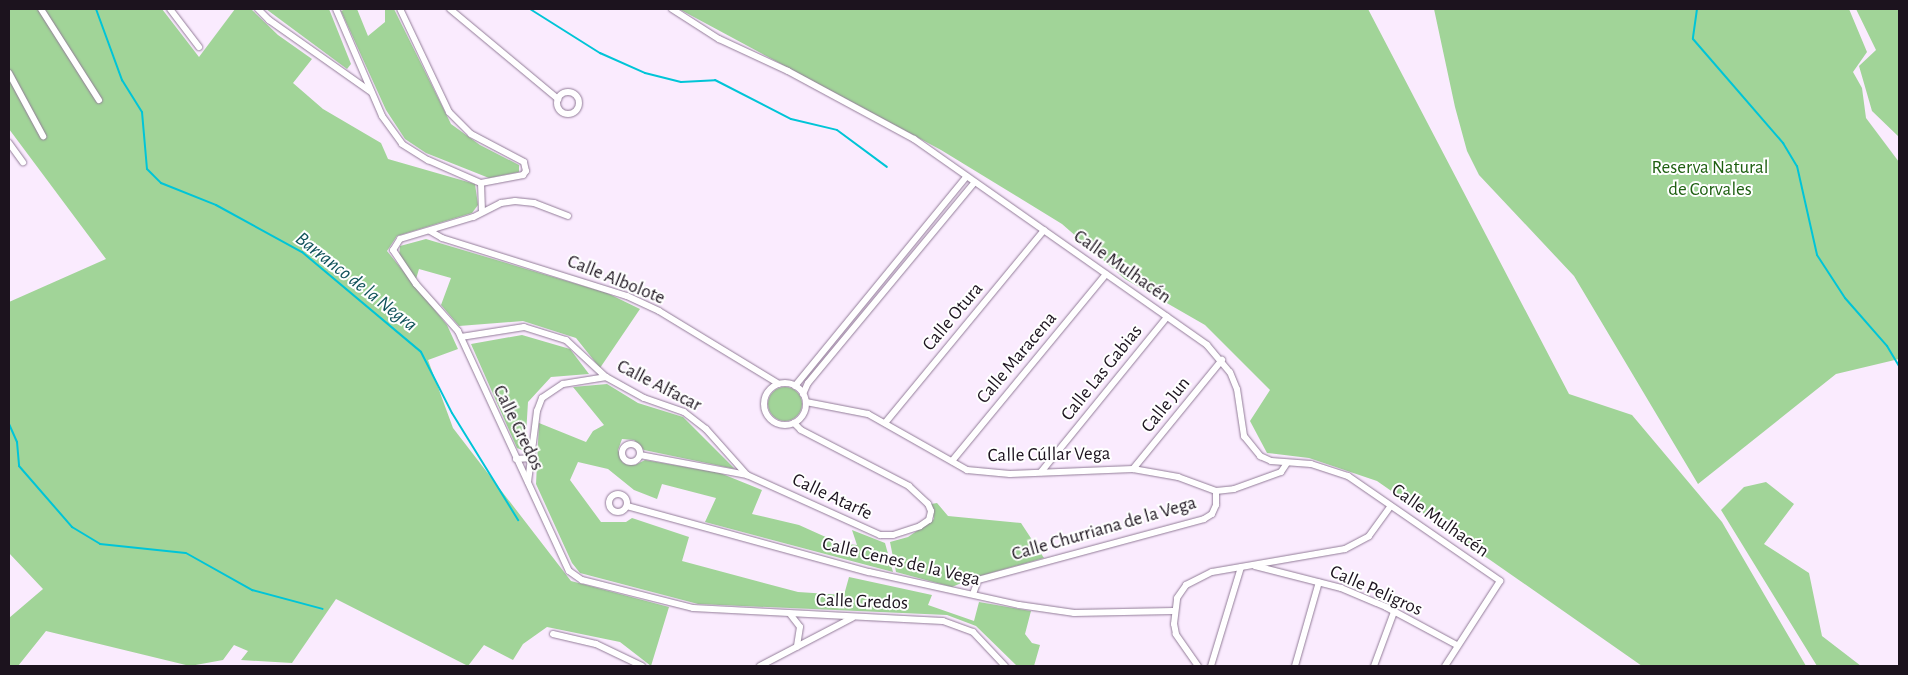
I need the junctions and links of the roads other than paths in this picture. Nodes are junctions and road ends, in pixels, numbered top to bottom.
1 (41, 9) edge
2 (170, 9) edge
3 (258, 9) edge
4 (336, 9) edge
5 (400, 9) edge
6 (450, 9) edge
7 (672, 9) edge
8 (199, 47) dead end
9 (362, 69) junction
10 (9, 73) edge
11 (350, 78) junction
12 (371, 92) junction
13 (558, 98) dead end
14 (99, 100) dead end
15 (43, 136) dead end
16 (9, 144) edge
17 (23, 162) dead end
18 (967, 176) junction
19 (481, 182) junction
20 (975, 182) junction
21 (482, 211) junction
22 (568, 216) dead end
23 (1044, 230) junction
24 (430, 231) junction
25 (922, 233) junction
26 (928, 238) junction
27 (1106, 274) junction
28 (883, 279) junction
29 (890, 284) junction
30 (1167, 317) junction
31 (847, 323) junction
32 (853, 328) junction
33 (461, 337) junction
34 (1222, 360) junction
35 (606, 377) junction
36 (779, 384) junction
37 (795, 386) junction
38 (803, 394) junction
39 (806, 402) junction
40 (794, 423) junction
41 (885, 423) junction
42 (640, 455) dead end
43 (532, 458) junction
44 (516, 459) junction
45 (952, 461) junction
46 (1286, 463) junction
47 (1134, 469) junction
48 (1041, 472) junction
49 (747, 475) junction
50 (528, 482) junction
51 (1216, 491) junction
52 (627, 506) dead end
53 (1391, 506) junction
54 (1251, 566) junction
55 (1241, 567) junction
56 (1320, 582) junction
57 (973, 594) junction
58 (1173, 611) junction
59 (1394, 612) junction
60 (790, 614) junction
61 (854, 617) junction
62 (553, 634) dead end
63 (1457, 645) junction
64 (797, 647) junction
65 (642, 666) edge
66 (760, 666) edge
67 (1005, 666) edge
68 (1198, 666) edge
69 (1211, 666) edge
70 (1295, 666) edge
71 (1374, 666) edge
72 (1445, 666) edge

1 - 14 street
2 - 8 street
3 - 11 street
4 - 9 street
5 - 19 street
6 - 13 street
7 - 18 street, Calle Mulhacén
9 - 11 street
9 - 12 street
10 - 15 street
11 - 12 street
12 - 19 street
16 - 17 street
18 - 20 street, Calle Mulhacén
18 - 25 street
19 - 21 street
20 - 23 street, Calle Mulhacén
20 - 26 street
21 - 22 street, Calle Gredos
21 - 24 street, Calle Gredos
23 - 27 street, Calle Mulhacén
23 - 41 street, Calle Otura
24 - 33 street, Calle Gredos
24 - 36 street, Calle Albolote
25 - 26 street
25 - 28 street
26 - 29 street
27 - 30 street, Calle Mulhacén
27 - 45 street, Calle Maracena
28 - 29 street
28 - 31 street
29 - 32 street
30 - 34 street, Calle Mulhacén
30 - 48 street, Calle Las Gabias
31 - 32 street
31 - 37 street
32 - 38 street
33 - 35 street, Calle Alfacar
33 - 44 street, Calle Gredos
34 - 46 street, Calle Mulhacén
34 - 47 street, Calle Jun
35 - 43 street
35 - 49 street, Calle Alfacar
36 - 37 street
36 - 40 street
37 - 38 street
38 - 39 street
39 - 40 street
39 - 41 street, Calle Cúllar Vega
40 - 49 street, Calle Atarfe
41 - 45 street, Calle Cúllar Vega
42 - 49 street, Calle Atarfe
43 - 44 street
43 - 50 street
44 - 50 street, Calle Gredos
45 - 48 street, Calle Cúllar Vega
46 - 51 street, Calle Churriana de la Vega
46 - 53 street, Calle Mulhacén
47 - 48 street, Calle Cúllar Vega
47 - 51 street, Calle Cúllar Vega
50 - 60 street, Calle Gredos
51 - 57 street, Calle Churriana de la Vega
52 - 57 street, Calle Cenes de la Vega
53 - 54 street, Calle Peligros
53 - 63 street, Calle Mulhacén
54 - 55 street, Calle Peligros
54 - 56 street, Calle Peligros
55 - 58 street, Calle Peligros
55 - 69 street
56 - 59 street, Calle Peligros
56 - 70 street
57 - 58 street, Calle Cenes de la Vega
58 - 68 street
59 - 63 street, Calle Peligros
59 - 71 street
60 - 61 street, Calle Gredos
60 - 64 street
61 - 64 street
61 - 67 street, Calle Gredos
62 - 65 street
63 - 72 street
64 - 66 street

